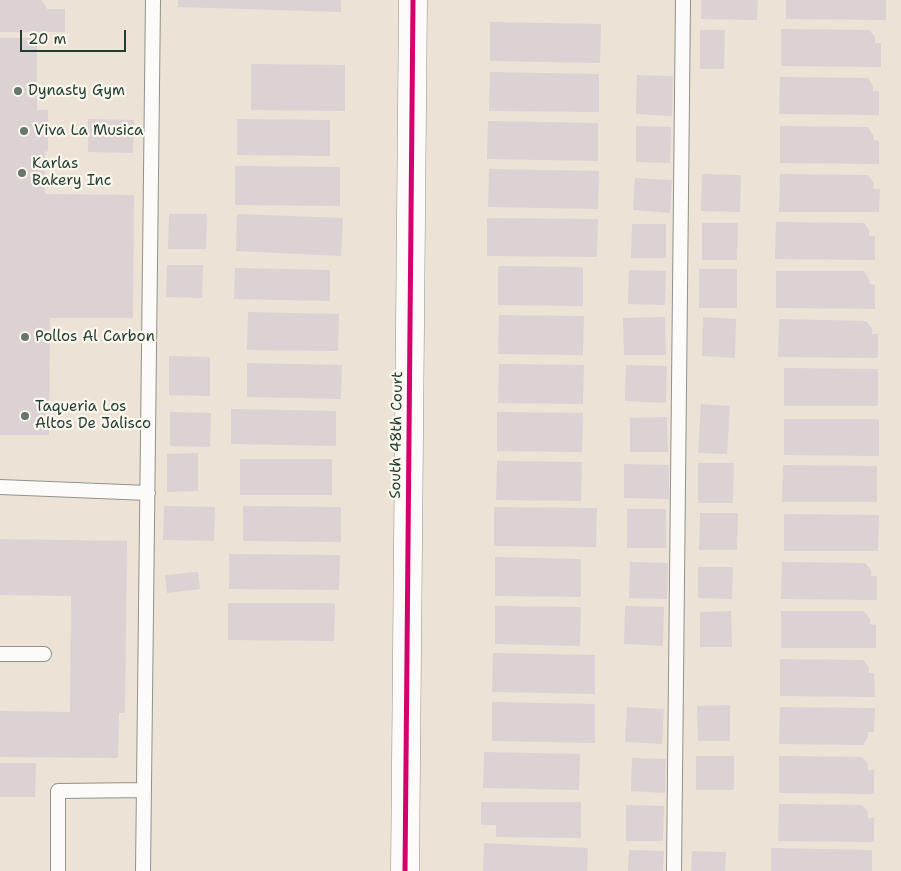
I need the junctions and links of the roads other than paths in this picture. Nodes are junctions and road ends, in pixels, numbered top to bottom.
1 (153, 0) edge
2 (413, 0) edge
3 (683, 0) edge
4 (0, 487) edge
5 (148, 493) junction
6 (0, 654) edge
7 (44, 654) dead end
8 (144, 790) junction
9 (58, 871) edge
10 (143, 871) edge
11 (405, 871) edge
12 (674, 871) edge

1 - 5 lane
2 - 11 street, South 48th Court
3 - 12 lane
4 - 5 lane
5 - 8 lane
6 - 7 lane
8 - 9 lane
8 - 10 lane

